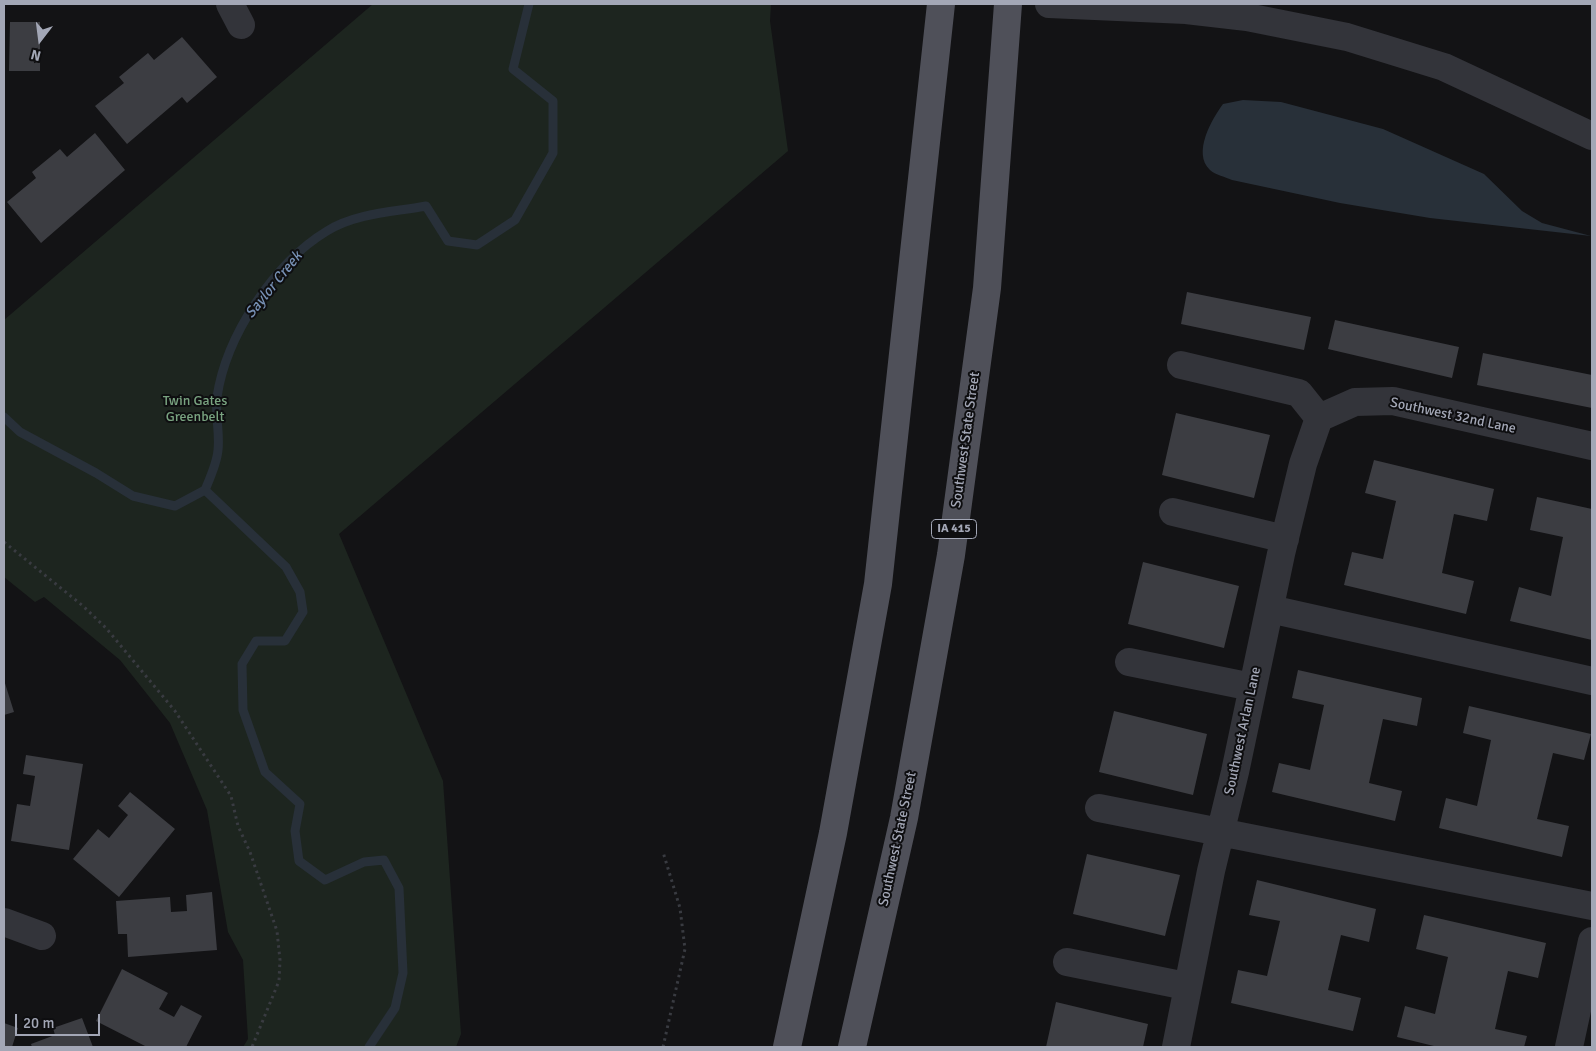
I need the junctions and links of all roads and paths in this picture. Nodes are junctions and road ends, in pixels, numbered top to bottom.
1 (941, 4) edge
2 (1008, 4) edge
3 (1049, 4) edge
4 (1592, 136) edge
5 (1181, 365) dead end
6 (1319, 418) junction
7 (1592, 446) edge
8 (1172, 512) dead end
9 (1285, 539) junction
10 (4, 542) edge
11 (1270, 609) junction
12 (1129, 662) dead end
13 (1592, 680) edge
14 (1252, 687) junction
15 (1099, 808) dead end
16 (1220, 832) junction
17 (664, 852) dead end
18 (1592, 906) edge
19 (4, 922) edge
20 (42, 936) dead end
21 (1592, 941) edge
22 (1067, 962) dead end
23 (1186, 986) junction
24 (1184, 1046) edge
25 (252, 1047) edge
26 (663, 1047) edge
27 (787, 1047) edge
28 (852, 1047) edge
29 (1569, 1047) edge

1 - 27 main road
2 - 28 main road, Southwest State Street / IA 415
3 - 4 street
5 - 6 street
6 - 7 street, Southwest 32nd Lane
6 - 9 street, Southwest Arlan Lane
8 - 9 street
9 - 11 street, Southwest Arlan Lane
10 - 25 path
11 - 13 street
11 - 14 street, Southwest Arlan Lane
12 - 14 street
14 - 16 street, Southwest Arlan Lane
15 - 16 street
16 - 18 street
16 - 23 street, Southwest Arlan Lane
17 - 26 path
19 - 20 street
21 - 29 street
22 - 23 street
23 - 24 street, Southwest Arlan Lane

